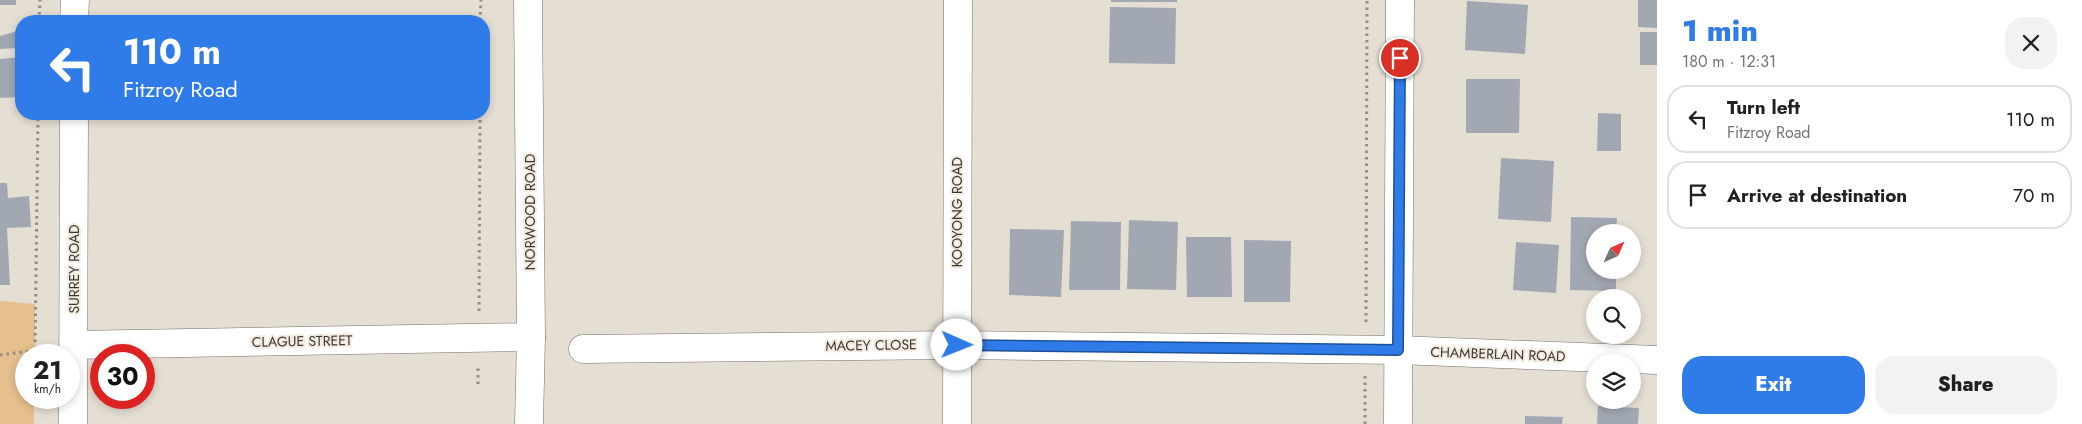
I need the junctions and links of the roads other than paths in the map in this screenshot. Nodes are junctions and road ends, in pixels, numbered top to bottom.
1 (74, 0) edge
2 (528, 0) edge
3 (958, 0) edge
4 (1400, 0) edge
5 (74, 15) edge
6 (74, 120) edge
7 (531, 337) junction
8 (74, 344) edge
9 (80, 345) edge
10 (957, 345) junction
11 (583, 348) dead end
12 (1398, 350) junction
13 (1657, 360) edge
14 (74, 409) edge
15 (74, 424) edge
16 (529, 424) edge
17 (957, 424) edge
18 (1398, 424) edge

1 - 5 street
2 - 7 street, NORWOOD ROAD
3 - 10 street, KOOYONG ROAD
4 - 12 street
6 - 8 street, SURREY ROAD
7 - 9 street, CLAGUE STREET
7 - 16 street, NORWOOD ROAD
10 - 11 street, MACEY CLOSE
10 - 12 street, MACEY CLOSE
10 - 17 street, KOOYONG ROAD
12 - 13 street, CHAMBERLAIN ROAD
12 - 18 street
14 - 15 street, SURREY ROAD

